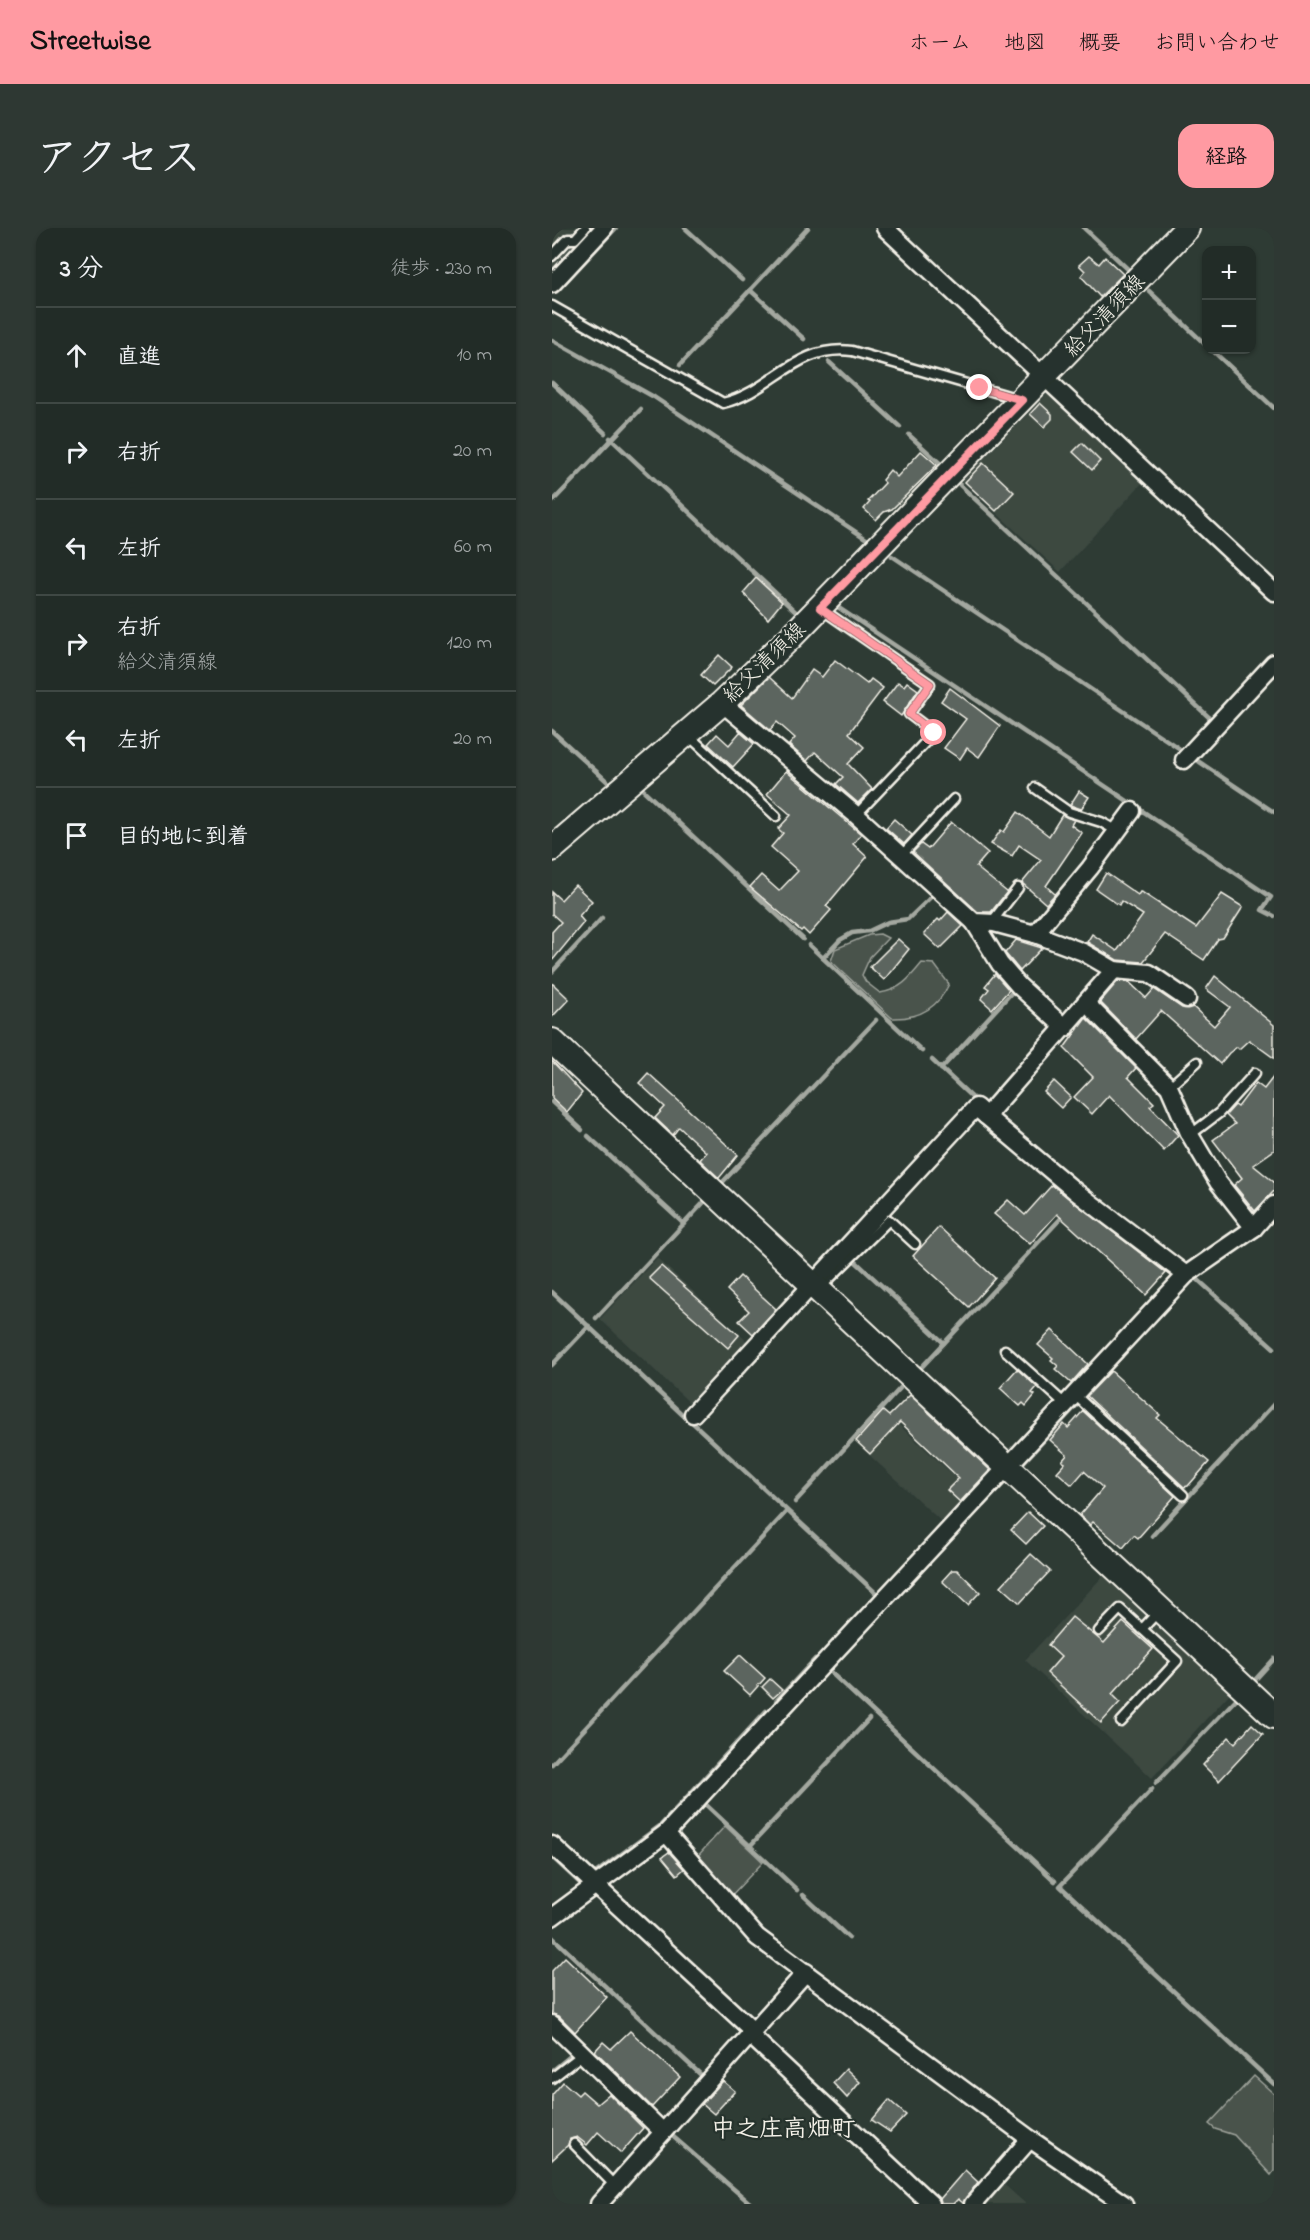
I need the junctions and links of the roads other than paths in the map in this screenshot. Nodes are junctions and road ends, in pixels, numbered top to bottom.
1 (585, 228) edge
2 (604, 228) edge
3 (885, 228) edge
4 (1187, 228) edge
5 (552, 256) edge
6 (552, 284) edge
7 (552, 306) edge
8 (1044, 378) junction
9 (1022, 400) junction
10 (1274, 592) edge
11 (820, 608) junction
12 (1274, 663) edge
13 (722, 703) junction
14 (686, 734) junction
15 (1184, 760) dead end
16 (1035, 788) dead end
17 (954, 799) dead end
18 (1132, 811) dead end
19 (855, 815) junction
20 (776, 816) dead end
21 (1117, 831) junction
22 (552, 849) edge
23 (901, 856) junction
24 (1018, 888) dead end
25 (974, 922) junction
26 (994, 923) junction
27 (1035, 934) junction
28 (1114, 970) junction
29 (1187, 999) dead end
30 (1087, 1004) junction
31 (1065, 1028) junction
32 (552, 1041) edge
33 (1197, 1062) dead end
34 (1255, 1073) dead end
35 (1169, 1087) junction
36 (986, 1116) junction
37 (1190, 1135) junction
38 (1274, 1205) edge
39 (1254, 1228) junction
40 (915, 1244) dead end
41 (1186, 1275) junction
42 (816, 1288) junction
43 (1005, 1350) dead end
44 (1070, 1399) junction
45 (693, 1414) dead end
46 (1007, 1466) junction
47 (1183, 1495) dead end
48 (1160, 1609) junction
49 (1142, 1629) junction
50 (1099, 1631) dead end
51 (1274, 1716) edge
52 (1121, 1722) dead end
53 (666, 1833) junction
54 (552, 1845) edge
55 (595, 1885) junction
56 (552, 1917) edge
57 (806, 1972) junction
58 (552, 2024) edge
59 (750, 2032) junction
60 (583, 2054) junction
61 (552, 2078) edge
62 (663, 2132) junction
63 (1030, 2139) junction
64 (574, 2144) dead end
65 (615, 2186) junction
66 (599, 2204) edge
67 (931, 2204) edge
68 (973, 2204) edge
69 (1124, 2204) edge

1 - 5 lane
2 - 6 street
3 - 8 street
4 - 8 street, 給父清須線
7 - 9 lane
8 - 9 street, 給父清須線
8 - 10 street
9 - 11 street, 給父清須線
11 - 13 street, 給父清須線
11 - 19 lane
12 - 15 street
13 - 14 street, 給父清須線
13 - 19 street
14 - 20 lane
14 - 22 street, 給父清須線
16 - 21 lane
17 - 23 lane
18 - 21 street
19 - 23 street
21 - 27 street
23 - 25 street
24 - 26 lane
25 - 26 street
25 - 31 street
26 - 27 street
27 - 28 street
28 - 29 street
28 - 30 street
30 - 31 street
30 - 35 street
31 - 36 street
32 - 42 street
33 - 35 lane
34 - 37 lane
35 - 37 street
36 - 41 street
36 - 42 street
37 - 39 street
38 - 39 street
39 - 41 street
40 - 42 lane
41 - 44 street
42 - 45 street
42 - 46 street
43 - 44 lane
44 - 46 street
44 - 47 lane
46 - 48 street
46 - 53 street
48 - 49 lane
48 - 51 street
49 - 50 lane
49 - 52 lane
53 - 55 street
53 - 57 street
54 - 55 street
55 - 56 street
55 - 59 street
57 - 59 street
57 - 63 street
58 - 60 street
59 - 62 street
59 - 67 street
60 - 61 lane
60 - 62 street
62 - 65 street
63 - 68 street
63 - 69 street
64 - 65 lane
65 - 66 street

